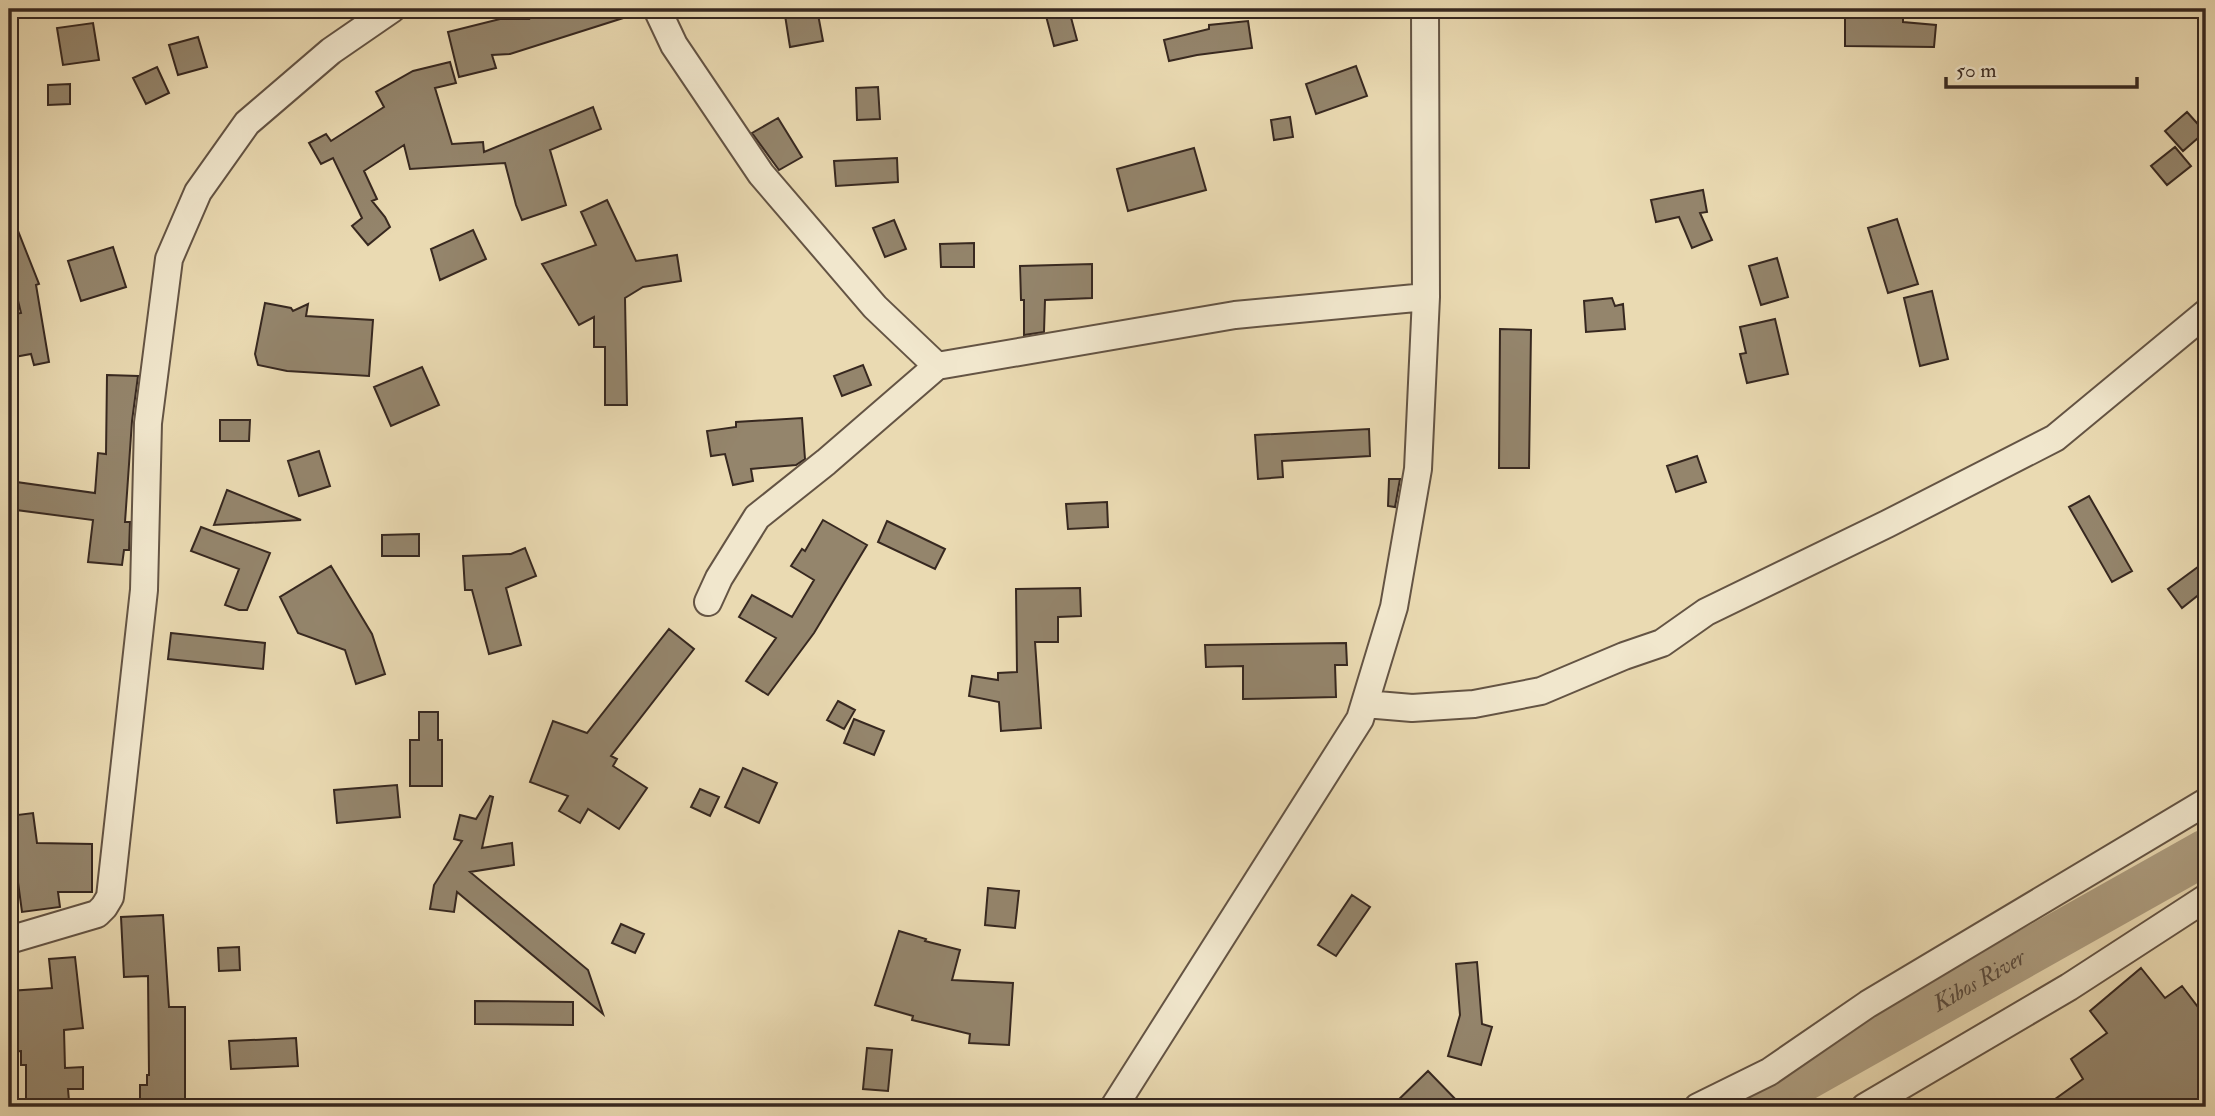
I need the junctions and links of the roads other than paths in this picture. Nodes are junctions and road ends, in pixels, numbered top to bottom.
1 (392, 9) edge
2 (657, 9) edge
3 (1425, 9) edge
4 (1426, 297) junction
5 (2206, 313) edge
6 (937, 366) junction
7 (708, 602) dead end
8 (1365, 704) junction
9 (2206, 802) edge
10 (2206, 898) edge
11 (9, 940) edge
12 (1114, 1107) edge
13 (1698, 1107) edge
14 (1865, 1107) edge

1 - 11 street
2 - 6 street
3 - 4 street
4 - 6 street
4 - 8 street
5 - 8 street
6 - 7 street
8 - 12 street
9 - 13 street
10 - 14 street

